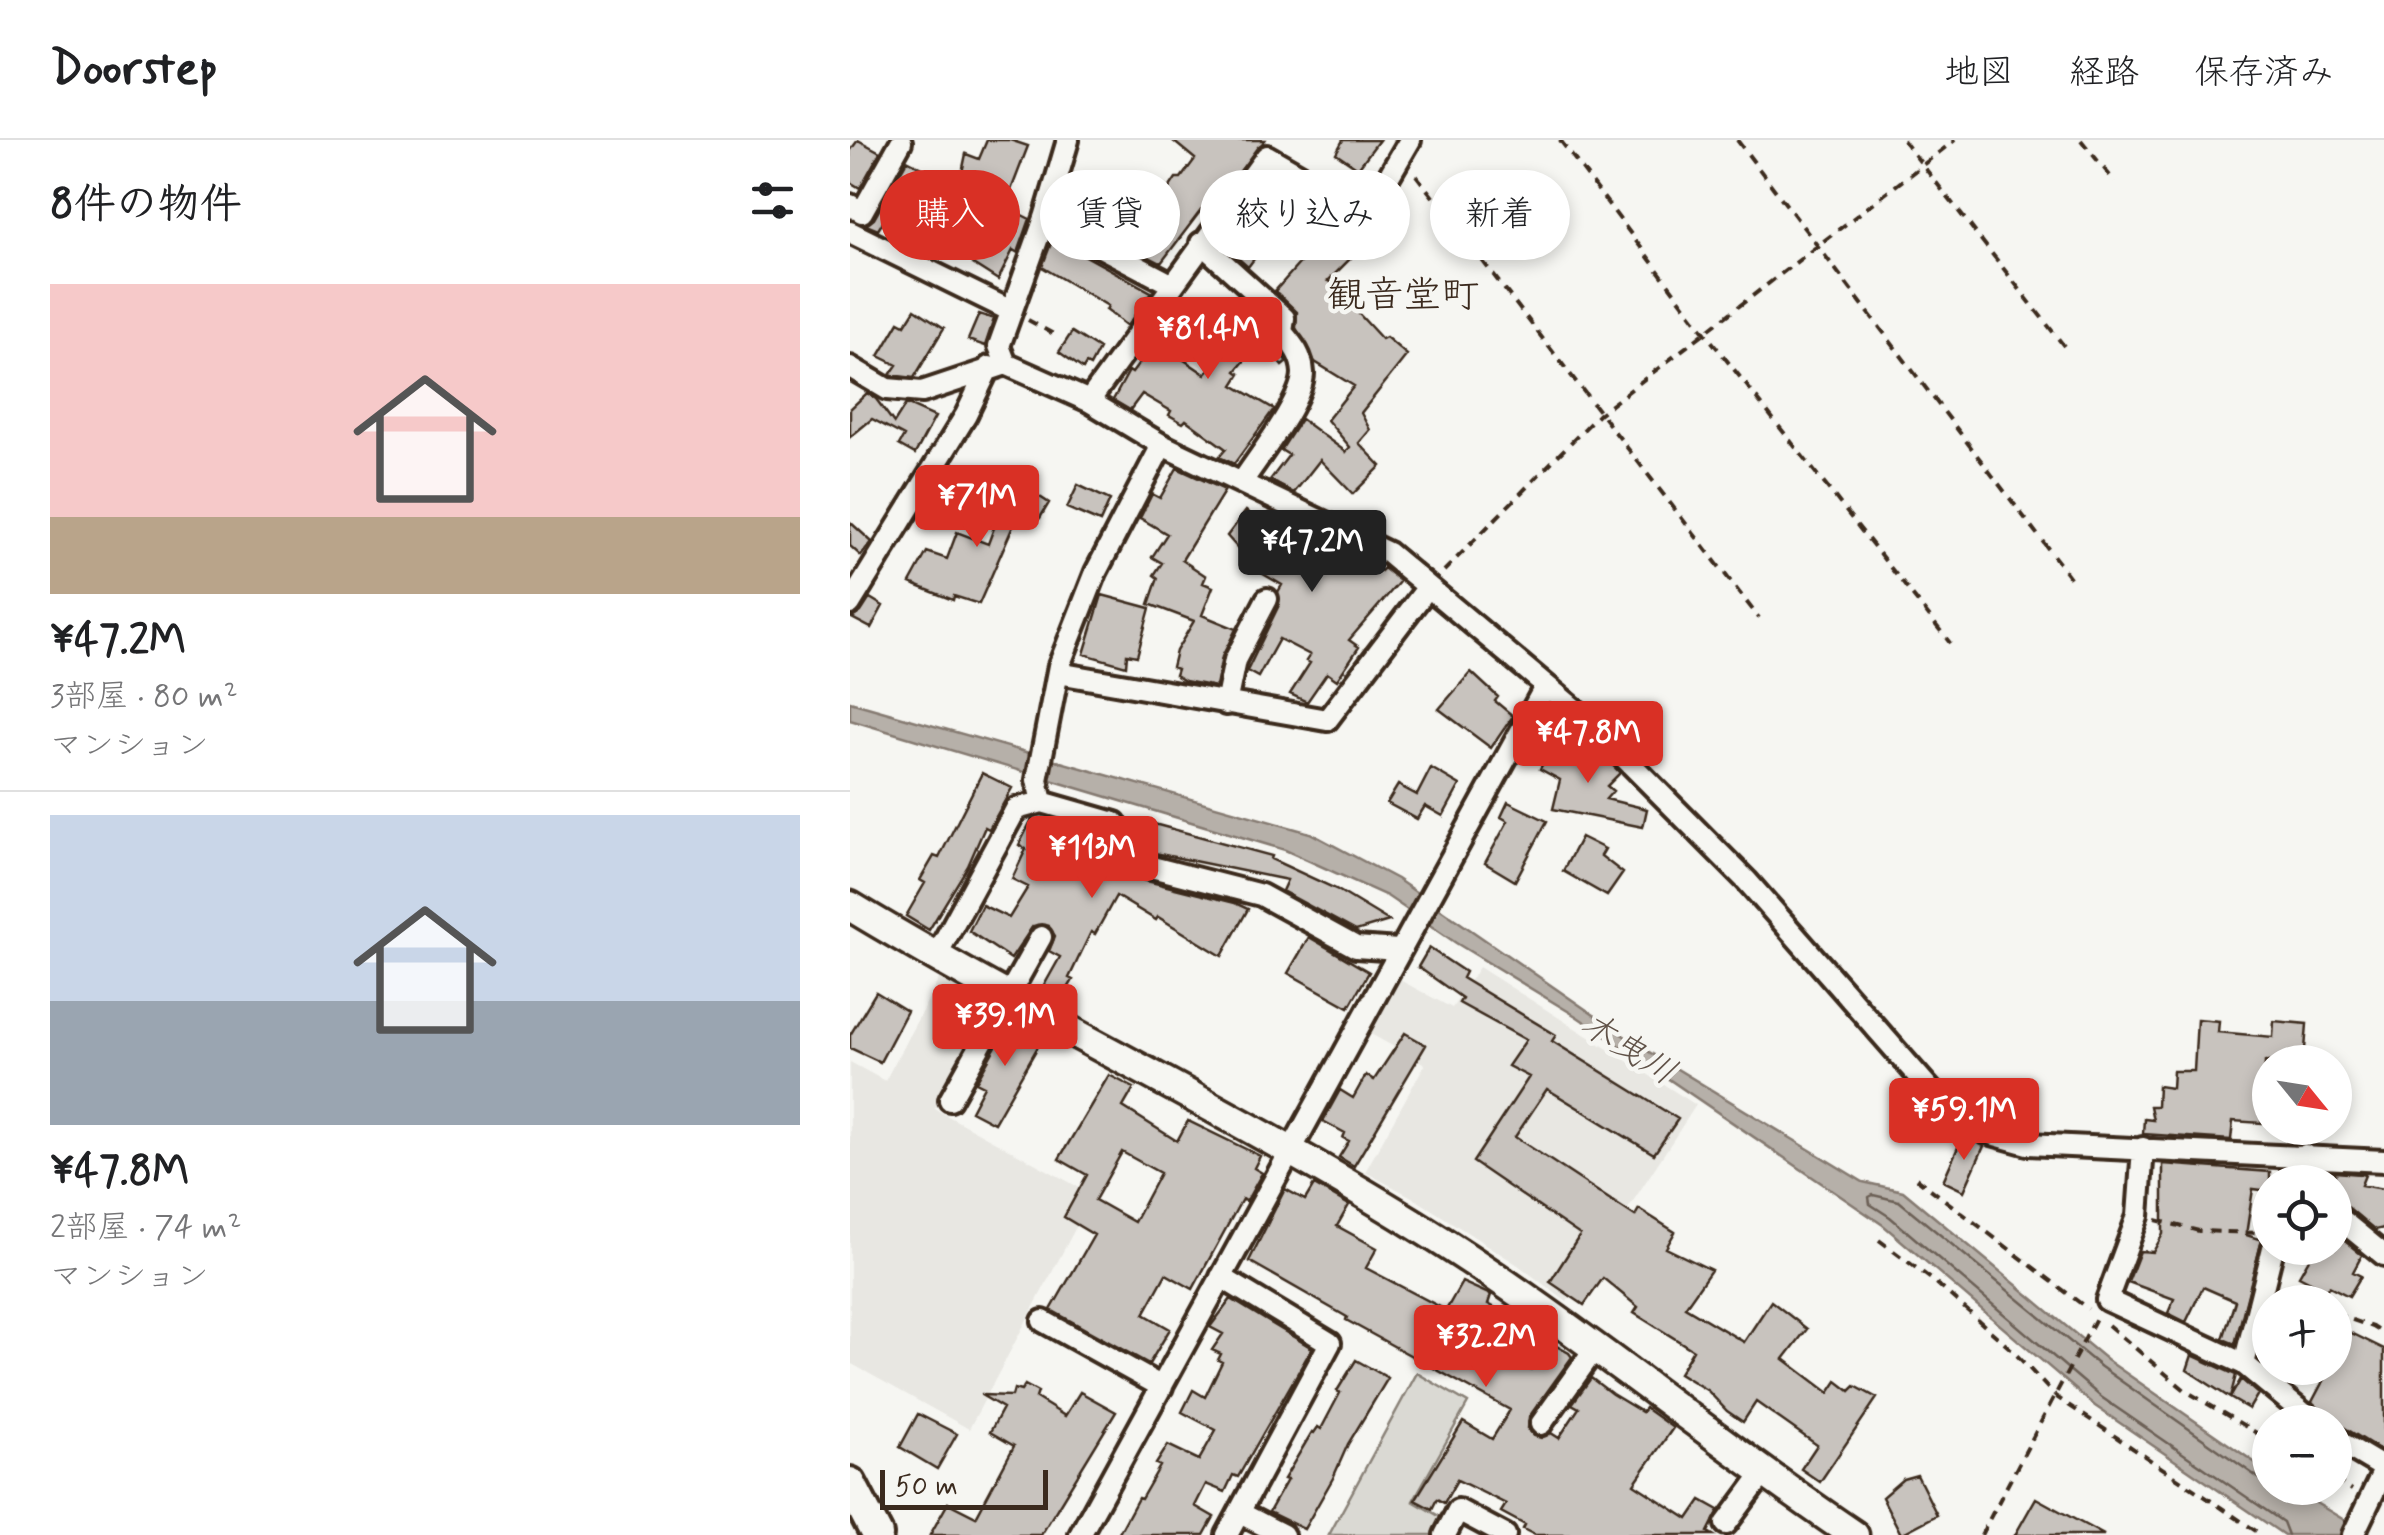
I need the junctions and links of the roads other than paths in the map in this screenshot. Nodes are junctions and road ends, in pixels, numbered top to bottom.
1 (1068, 140) edge
2 (901, 142) dead end
3 (1271, 148) edge
4 (1406, 148) edge
5 (1059, 170) edge
6 (1255, 170) edge
7 (850, 205) edge
8 (850, 232) edge
9 (1040, 232) edge
10 (1200, 244) edge
11 (1125, 260) edge
12 (1220, 260) edge
13 (1173, 285) junction
14 (1011, 310) junction
15 (998, 366) junction
16 (850, 367) edge
17 (1089, 402) junction
18 (1162, 445) junction
19 (1242, 482) junction
20 (1428, 587) junction
21 (1266, 599) dead end
22 (850, 604) edge
23 (1058, 673) junction
24 (1545, 687) junction
25 (1226, 704) junction
26 (1042, 802) junction
27 (850, 906) edge
28 (1041, 937) dead end
29 (1398, 950) junction
30 (935, 958) junction
31 (1007, 997) junction
32 (950, 1100) dead end
33 (2143, 1148) junction
34 (1290, 1150) junction
35 (2305, 1155) junction
36 (2384, 1161) edge
37 (2306, 1165) edge
38 (2352, 1229) edge
39 (2384, 1255) edge
40 (2269, 1265) edge
41 (1222, 1277) junction
42 (1043, 1321) dead end
43 (1596, 1347) junction
44 (2244, 1364) junction
45 (1162, 1387) junction
46 (2293, 1405) edge
47 (1542, 1424) dead end
48 (2352, 1449) edge
49 (2384, 1469) edge
50 (1763, 1474) junction
51 (850, 1483) edge
52 (2373, 1507) edge
53 (1240, 1513) junction
54 (1726, 1524) dead end
55 (878, 1535) edge
56 (1080, 1535) edge
57 (1227, 1535) edge
58 (1283, 1535) edge
59 (1445, 1535) edge
60 (1505, 1535) edge
61 (1854, 1535) edge
62 (2353, 1535) edge

1 - 5 street
2 - 7 street
3 - 4 street
3 - 6 street
8 - 14 street
9 - 14 street
10 - 13 street
11 - 13 street
12 - 19 street
13 - 17 street
14 - 15 street
15 - 16 street
15 - 17 street
15 - 22 street
17 - 18 street
18 - 19 street
18 - 23 street
19 - 20 street
20 - 24 street
20 - 25 street
21 - 25 street
23 - 25 street
23 - 26 street
24 - 29 street
24 - 33 street
26 - 29 street
26 - 30 street
27 - 30 street
28 - 31 street
29 - 34 street
30 - 31 street
31 - 32 street
31 - 34 street
33 - 35 street
33 - 44 street
34 - 41 street
34 - 43 street
35 - 36 street
35 - 37 street
38 - 39 street
40 - 44 street
41 - 45 street
41 - 53 street
42 - 45 street
43 - 47 street
43 - 50 street
44 - 46 street
45 - 56 street
48 - 49 street
49 - 52 street
50 - 54 street
50 - 61 street
51 - 55 main road
52 - 62 street
53 - 57 street
53 - 58 street
59 - 60 street

